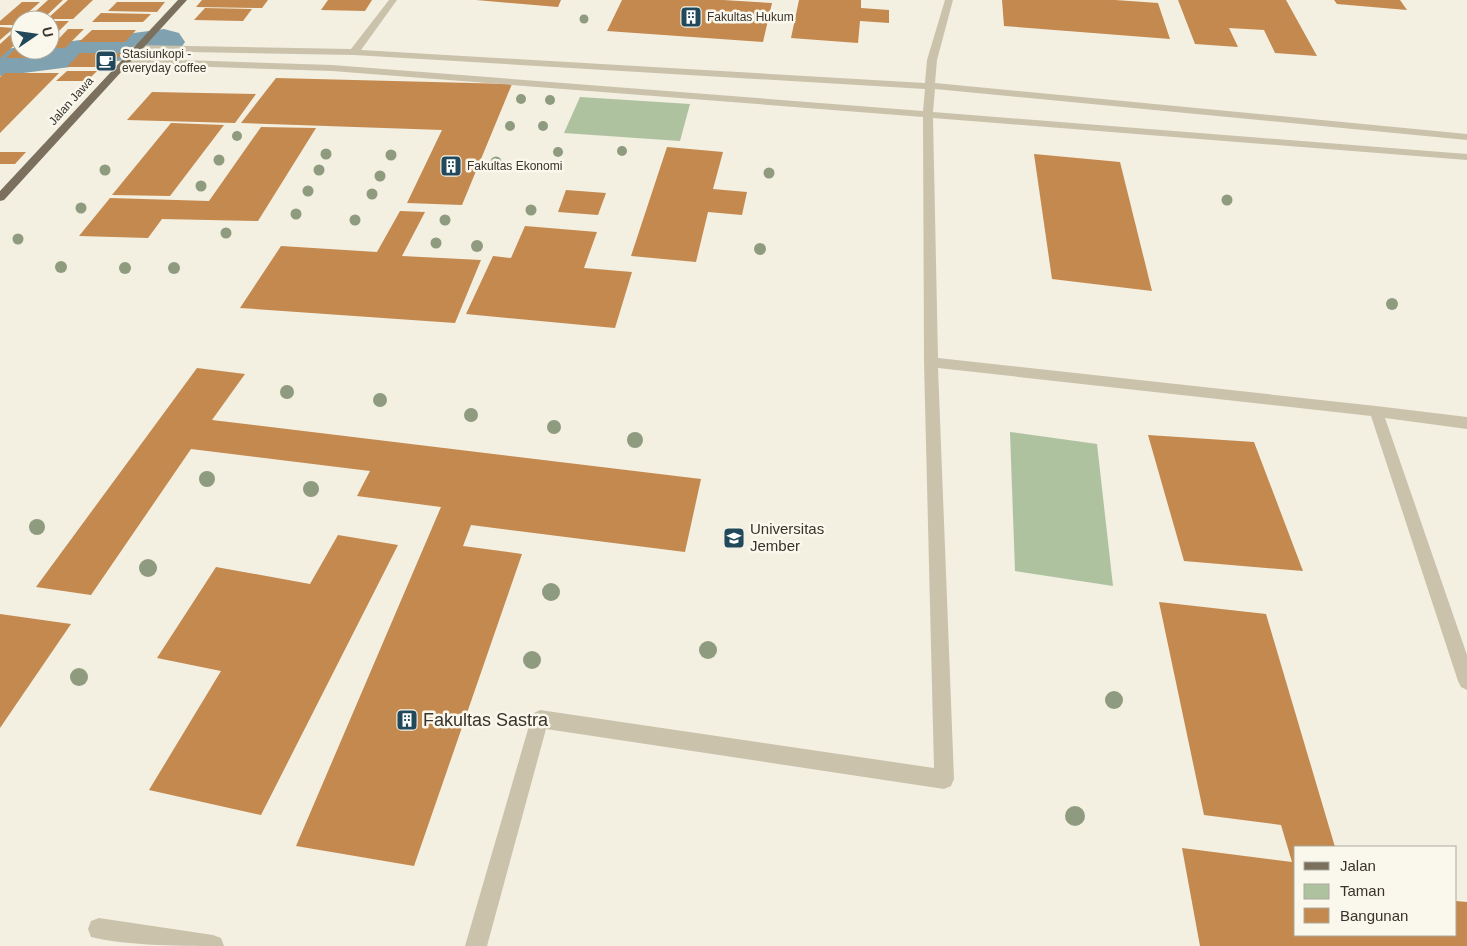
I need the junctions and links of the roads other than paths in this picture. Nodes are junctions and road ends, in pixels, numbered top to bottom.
1 (183, 0) edge
2 (393, 0) edge
3 (949, 0) edge
4 (138, 46) junction
5 (354, 52) junction
6 (124, 61) junction
7 (931, 86) junction
8 (928, 114) junction
9 (1467, 137) edge
10 (1467, 157) edge
11 (0, 198) edge
12 (931, 362) junction
13 (1376, 411) junction
14 (1467, 423) edge
15 (1467, 681) edge
16 (99, 930) dead end
17 (213, 946) edge
18 (476, 946) edge

1 - 4 main road, Jalan Jawa
2 - 5 lane
3 - 7 lane
4 - 5 lane
4 - 6 main road, Jalan Jawa
5 - 7 lane
6 - 8 lane
6 - 11 main road, Jalan Jawa
7 - 8 lane
7 - 9 lane
8 - 10 lane
8 - 12 lane
12 - 13 lane
12 - 18 lane
13 - 14 lane
13 - 15 lane
16 - 17 lane

